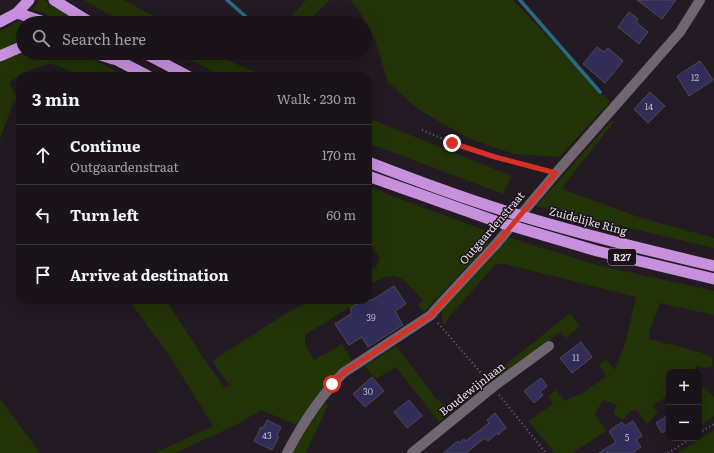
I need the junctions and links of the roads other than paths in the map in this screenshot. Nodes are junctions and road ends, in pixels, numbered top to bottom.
1 (29, 0) edge
2 (54, 0) edge
3 (700, 0) edge
4 (17, 13) junction
5 (26, 16) edge
6 (80, 16) edge
7 (0, 22) edge
8 (16, 49) edge
9 (0, 56) edge
10 (117, 60) edge
11 (157, 60) edge
12 (140, 72) edge
13 (180, 72) edge
14 (372, 163) edge
15 (372, 177) edge
16 (714, 266) edge
17 (714, 279) edge
18 (549, 346) dead end
19 (287, 453) edge
20 (412, 453) edge

1 - 4 highway
2 - 6 highway
3 - 19 street, Outgaardenstraat
4 - 5 highway
4 - 7 highway
8 - 9 highway
10 - 12 highway
11 - 13 highway
14 - 16 highway, Zuidelijke Ring / R27
15 - 17 highway, R27
18 - 20 street, Boudewijnlaan

